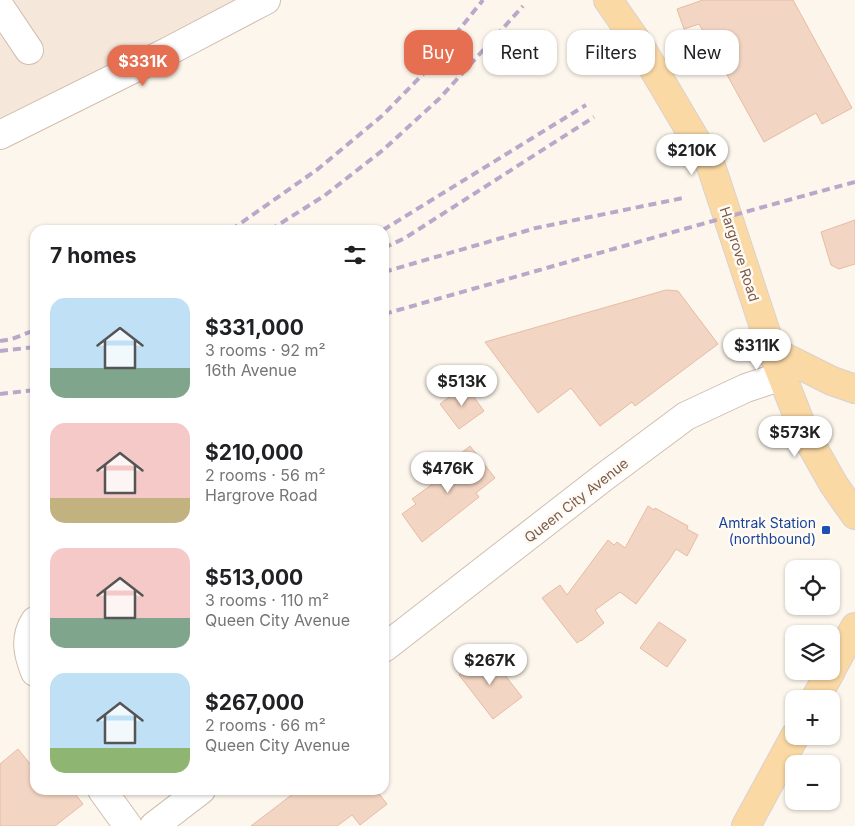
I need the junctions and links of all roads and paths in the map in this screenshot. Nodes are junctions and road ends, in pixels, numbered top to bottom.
1 (266, 0) edge
2 (609, 0) edge
3 (0, 7) edge
4 (29, 50) dead end
5 (0, 135) edge
6 (777, 363) junction
7 (855, 389) edge
8 (855, 515) edge
9 (855, 628) edge
10 (30, 634) edge
11 (389, 644) edge
12 (840, 655) edge
13 (30, 659) edge
14 (790, 745) edge
15 (106, 795) edge
16 (194, 795) edge
17 (128, 826) edge
18 (154, 826) edge
19 (746, 826) edge

1 - 5 street
2 - 6 main road, Hargrove Road
3 - 4 street
6 - 7 main road
6 - 8 main road, Hargrove Road
6 - 11 street, Queen City Avenue
9 - 12 main road
10 - 13 street
14 - 19 main road
15 - 17 street
16 - 18 street

